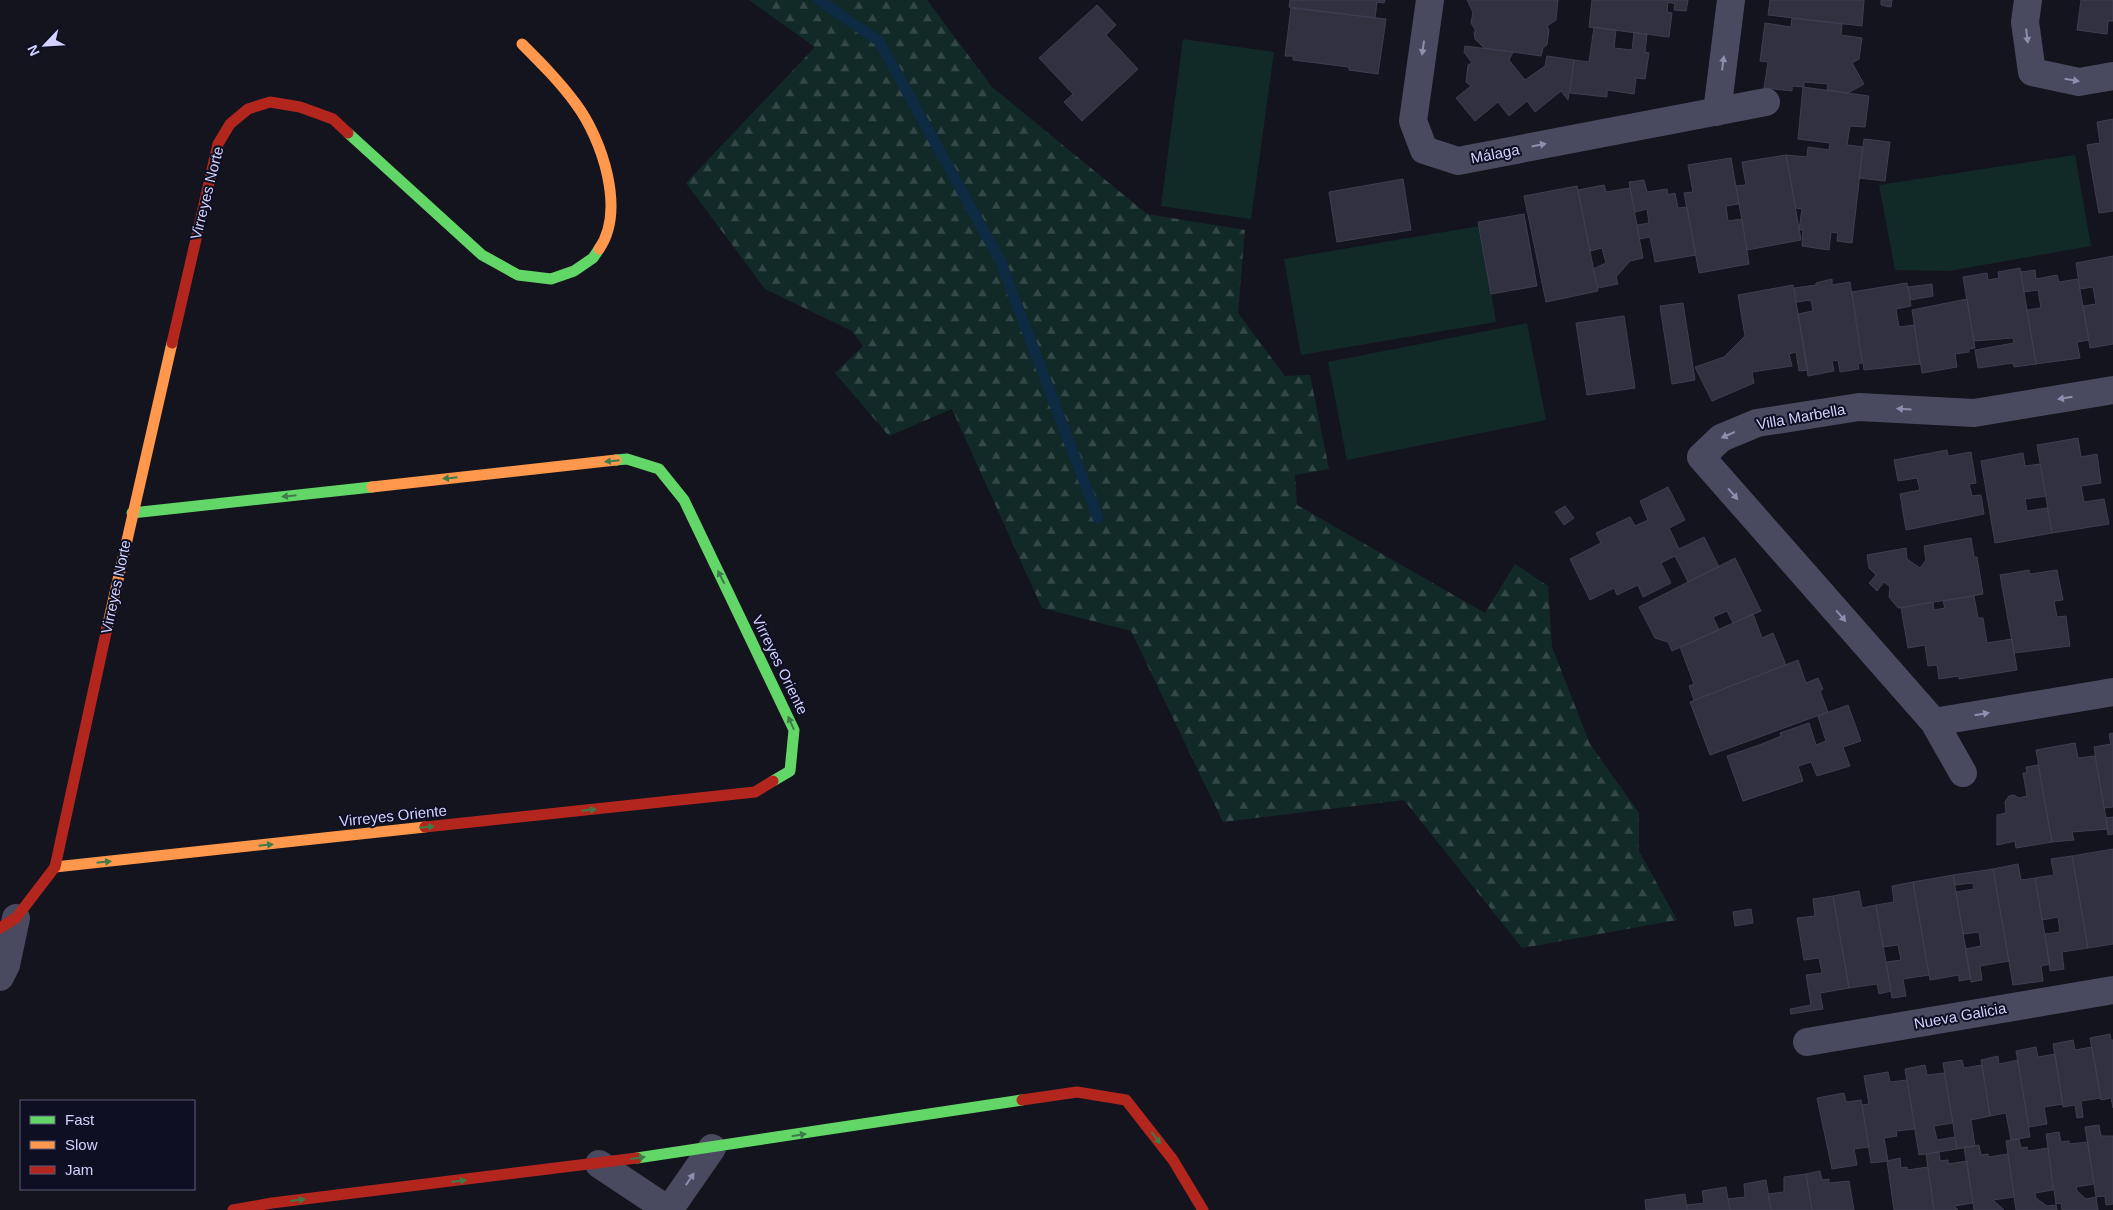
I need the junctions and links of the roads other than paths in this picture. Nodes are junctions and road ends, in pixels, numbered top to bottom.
1 (1430, 0) edge
2 (1731, 0) edge
3 (2028, 0) edge
4 (522, 44) dead end
5 (2113, 76) edge
6 (1766, 102) dead end
7 (1717, 112) junction
8 (2113, 390) edge
9 (132, 513) junction
10 (2113, 692) edge
11 (1934, 722) junction
12 (1963, 773) dead end
13 (56, 867) junction
14 (8, 923) edge
15 (0, 977) edge
16 (2113, 990) edge
17 (1807, 1042) dead end
18 (712, 1148) junction
19 (599, 1164) junction
20 (270, 1206) edge
21 (232, 1210) edge
22 (669, 1210) edge
23 (1203, 1210) edge

1 -> 7 street, Málaga
7 -> 2 street
3 -> 5 street
4 - 9 street, Virreyes Norte
6 - 7 street, Málaga
8 -> 11 street, Villa Marbella
9 - 13 street, Virreyes Norte
13 -> 9 street, Virreyes Oriente
11 -> 10 street
11 - 12 street, Villa Marbella
13 - 14 street, Virreyes Norte
14 - 15 street, Virreyes Norte
16 - 17 street, Nueva Galicia
19 -> 18 street
22 -> 18 street
18 -> 23 street
20 -> 19 street
19 - 22 street
20 - 21 street

